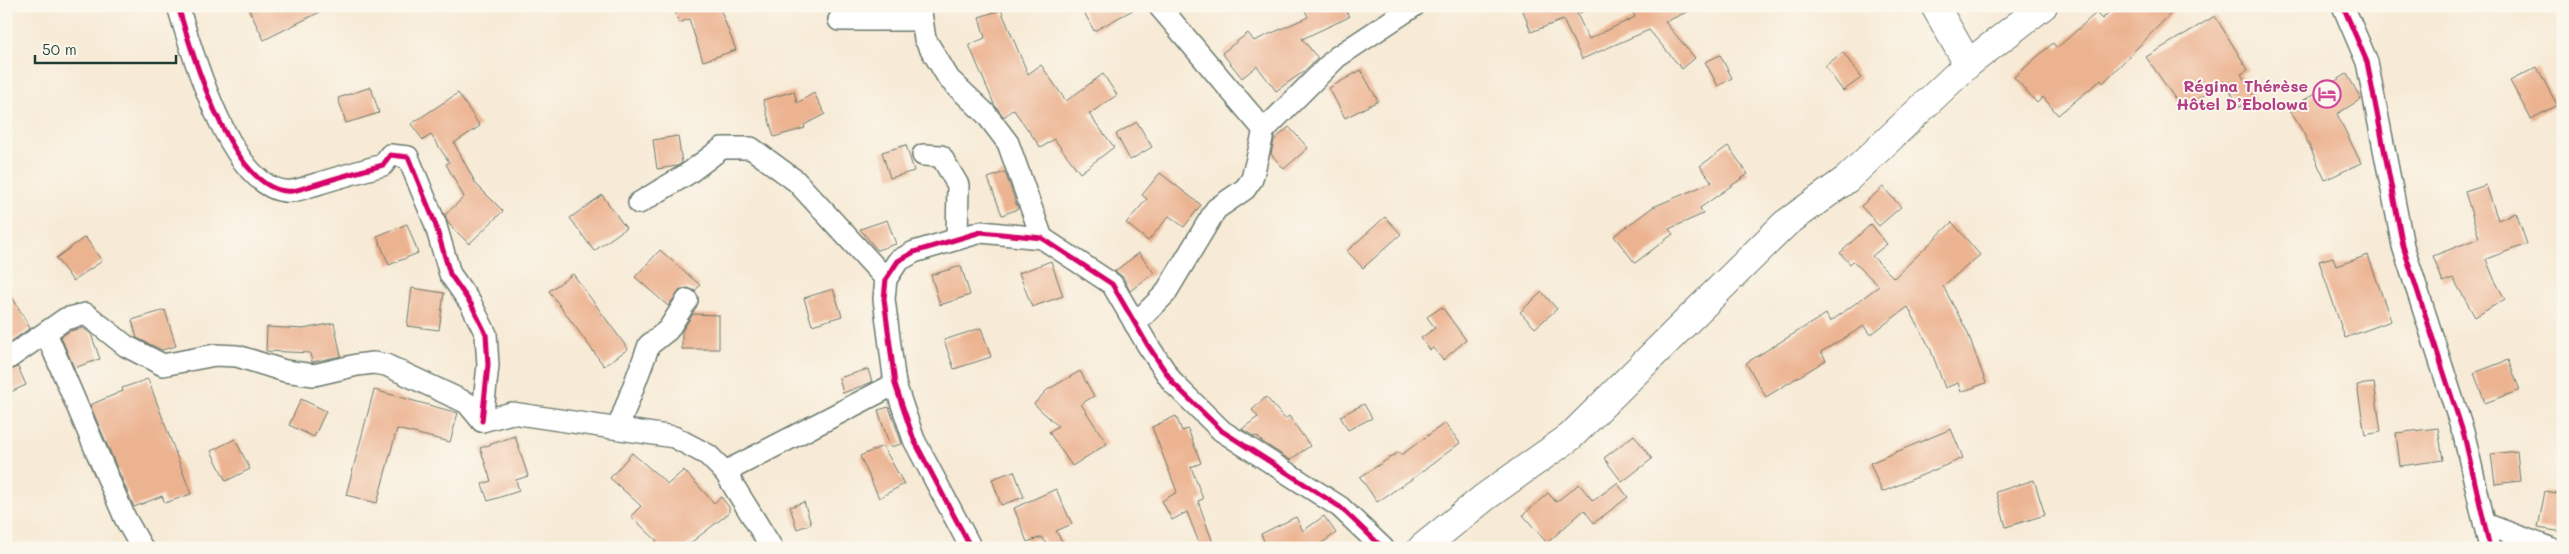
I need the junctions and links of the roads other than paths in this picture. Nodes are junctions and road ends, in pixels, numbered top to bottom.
1 (178, 6) edge
2 (1159, 6) edge
3 (1414, 6) edge
4 (1936, 6) edge
5 (2043, 6) edge
6 (2343, 6) edge
7 (920, 11) edge
8 (839, 20) dead end
9 (1968, 64) junction
10 (1264, 130) junction
11 (923, 155) dead end
12 (639, 203) dead end
13 (1042, 238) junction
14 (957, 240) junction
15 (886, 279) junction
16 (687, 300) dead end
17 (1135, 324) junction
18 (46, 333) junction
19 (6, 360) edge
20 (895, 384) junction
21 (482, 420) junction
22 (618, 428) junction
23 (725, 472) junction
24 (2485, 524) junction
25 (142, 548) edge
26 (772, 548) edge
27 (970, 548) edge
28 (1383, 548) edge
29 (1422, 548) edge
30 (2490, 548) edge
31 (2550, 548) edge

1 - 21 street
2 - 10 street
3 - 10 street
4 - 9 main road
5 - 9 main road
6 - 24 street
7 - 8 street
7 - 13 street
9 - 29 main road
10 - 17 street
11 - 14 street
12 - 15 street
13 - 14 street
13 - 17 street
14 - 15 street
15 - 20 street
16 - 22 street
17 - 28 street
18 - 19 street
18 - 21 street
18 - 25 street
20 - 23 street
20 - 27 street
21 - 22 street
22 - 23 street
23 - 26 street
24 - 30 street
24 - 31 street

